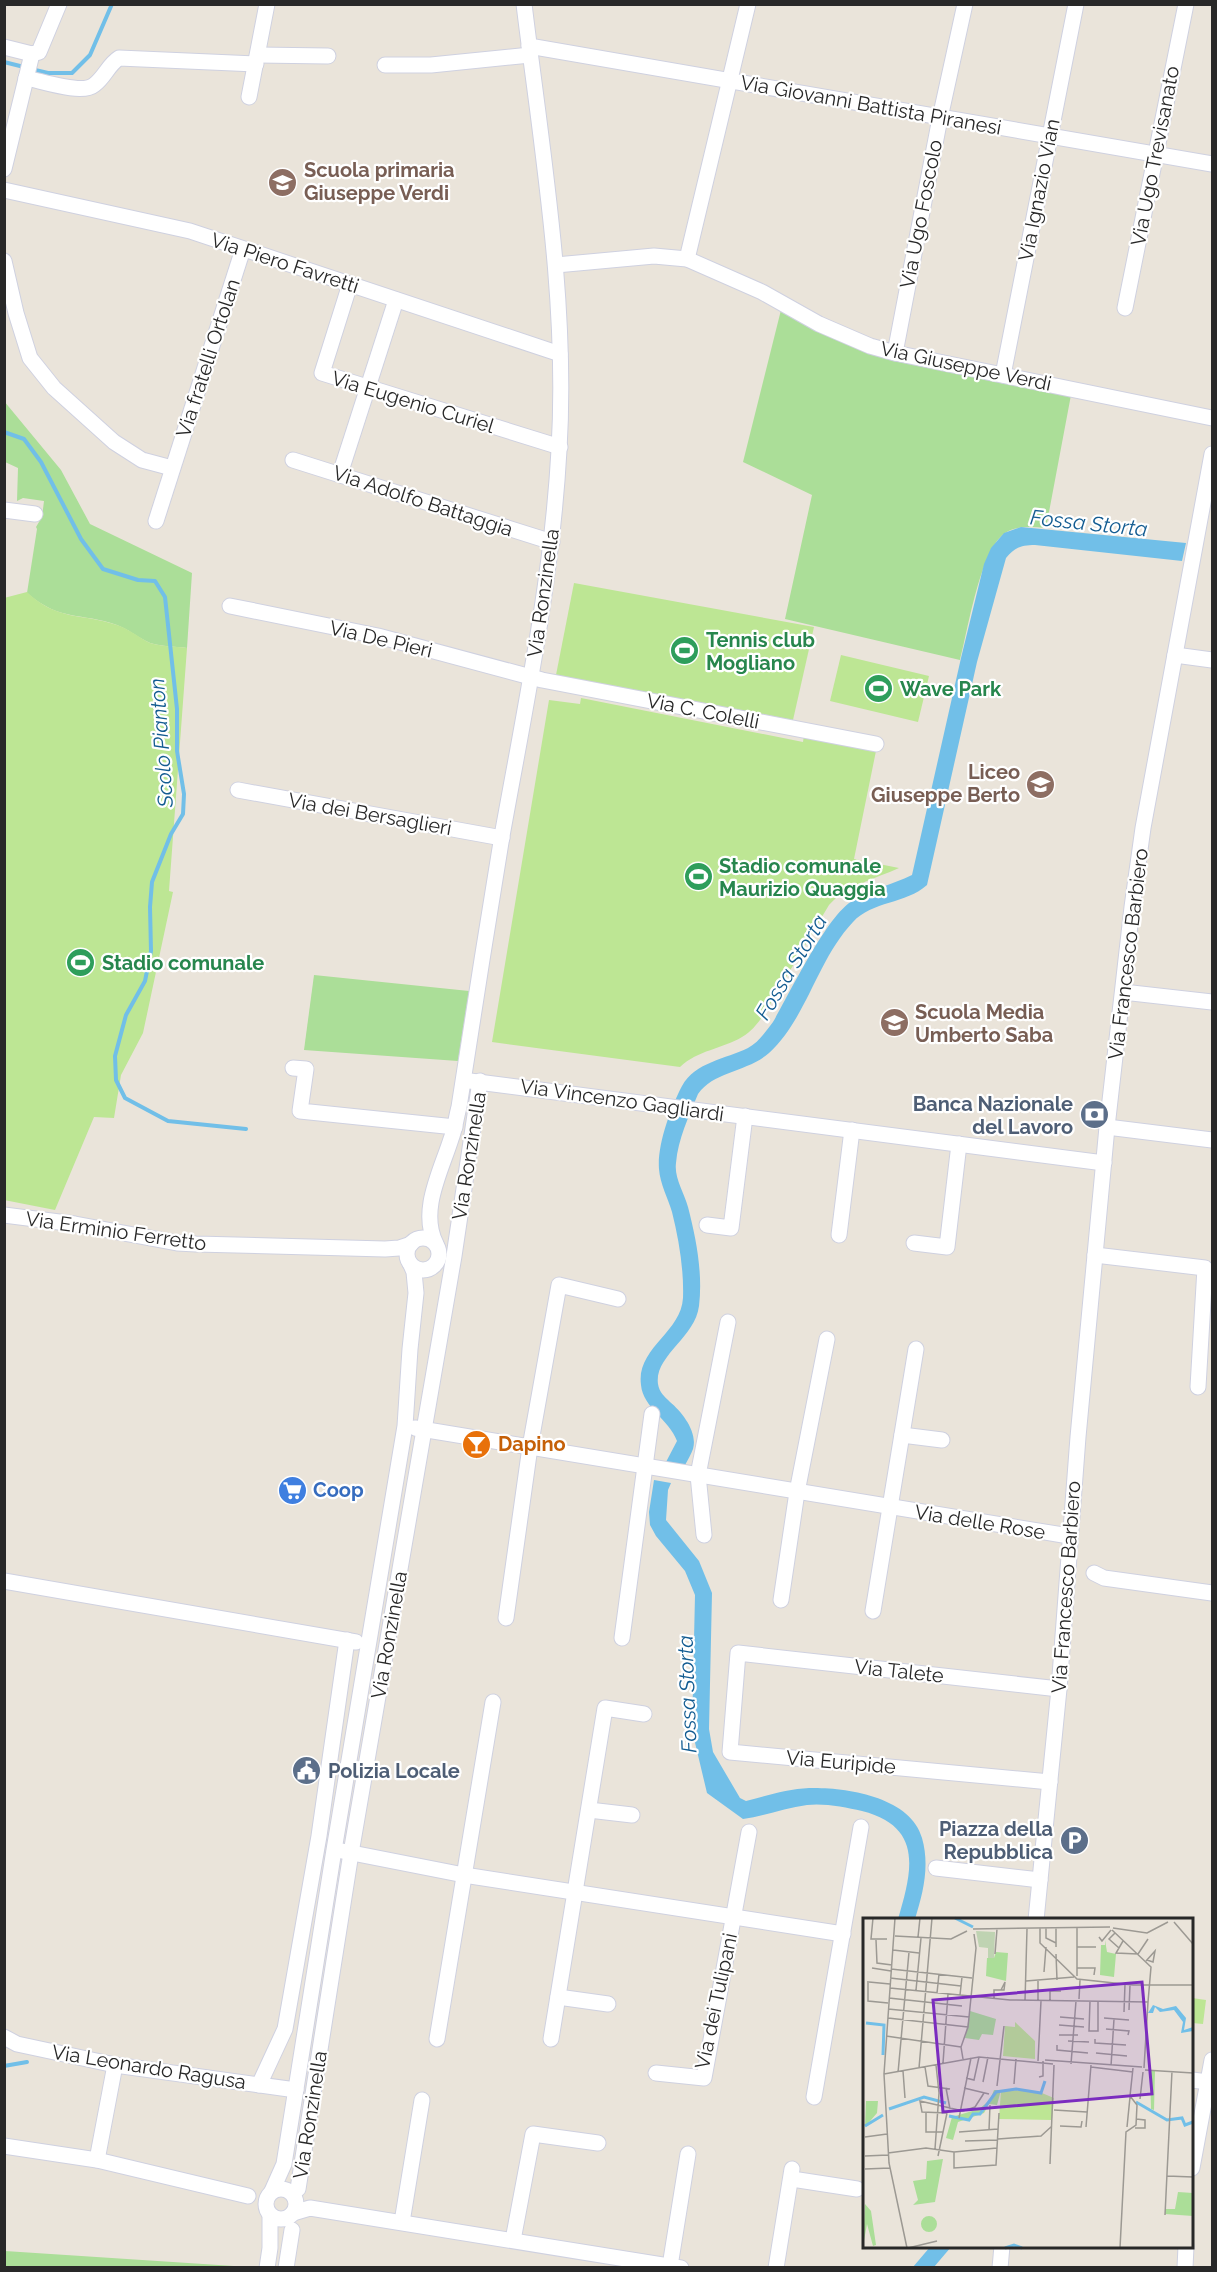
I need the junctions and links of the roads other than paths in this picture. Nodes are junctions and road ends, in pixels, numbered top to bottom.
1 (59, 4) edge
2 (267, 4) edge
3 (524, 4) edge
4 (748, 4) edge
5 (965, 4) edge
6 (1076, 4) edge
7 (1186, 4) edge
8 (4, 47) edge
9 (530, 51) junction
10 (328, 56) dead end
11 (257, 59) junction
12 (385, 65) dead end
13 (29, 66) junction
14 (730, 80) junction
15 (249, 97) dead end
16 (940, 118) junction
17 (1049, 137) junction
18 (1156, 154) junction
19 (1212, 164) edge
20 (4, 169) edge
21 (4, 190) edge
22 (243, 249) junction
23 (687, 259) junction
24 (4, 261) edge
25 (556, 265) junction
26 (350, 284) junction
27 (396, 300) junction
28 (1125, 308) dead end
29 (895, 353) junction
30 (561, 354) junction
31 (1004, 375) junction
32 (368, 388) junction
33 (1212, 418) edge
34 (560, 447) junction
35 (1212, 454) edge
36 (293, 460) dead end
37 (172, 468) junction
38 (340, 474) junction
39 (4, 510) edge
40 (35, 514) dead end
41 (156, 521) dead end
42 (552, 542) junction
43 (230, 606) dead end
44 (1175, 655) junction
45 (1212, 660) edge
46 (531, 677) junction
47 (876, 744) dead end
48 (238, 790) dead end
49 (502, 838) junction
50 (1123, 992) junction
51 (1212, 1002) edge
52 (293, 1068) dead end
53 (463, 1080) junction
54 (480, 1082) junction
55 (745, 1116) junction
56 (455, 1127) junction
57 (1107, 1127) junction
58 (852, 1130) junction
59 (1212, 1140) edge
60 (959, 1144) junction
61 (1104, 1163) junction
62 (432, 1203) junction
63 (4, 1215) edge
64 (707, 1225) dead end
65 (839, 1235) dead end
66 (414, 1241) junction
67 (914, 1243) dead end
68 (436, 1244) junction
69 (371, 1249) junction
70 (1095, 1255) junction
71 (410, 1264) junction
72 (434, 1266) junction
73 (618, 1299) dead end
74 (415, 1303) junction
75 (728, 1322) dead end
76 (827, 1339) dead end
77 (916, 1349) dead end
78 (1198, 1387) dead end
79 (652, 1414) dead end
80 (405, 1426) junction
81 (424, 1430) junction
82 (902, 1436) junction
83 (942, 1440) dead end
84 (530, 1447) junction
85 (644, 1466) junction
86 (698, 1475) junction
87 (797, 1491) junction
88 (890, 1507) junction
89 (704, 1535) dead end
90 (1069, 1536) junction
91 (1094, 1573) dead end
92 (4, 1581) edge
93 (1212, 1593) edge
94 (781, 1600) dead end
95 (873, 1611) dead end
96 (506, 1618) dead end
97 (622, 1638) dead end
98 (347, 1640) junction
99 (368, 1644) junction
100 (738, 1653) joint
101 (1059, 1689) junction
102 (493, 1702) dead end
103 (644, 1714) dead end
104 (1050, 1782) junction
105 (589, 1809) junction
106 (632, 1815) dead end
107 (861, 1827) dead end
108 (749, 1832) dead end
109 (334, 1850) junction
110 (351, 1852) junction
111 (936, 1868) dead end
112 (464, 1875) junction
113 (1040, 1880) junction
114 (574, 1892) junction
115 (733, 1916) junction
116 (1036, 1918) edge
117 (843, 1934) junction
118 (558, 1997) junction
119 (608, 2004) dead end
120 (4, 2037) edge
121 (437, 2039) dead end
122 (551, 2040) dead end
123 (1212, 2060) edge
124 (115, 2065) junction
125 (656, 2073) dead end
126 (1193, 2080) edge
127 (1208, 2082) junction
128 (259, 2085) junction
129 (296, 2090) junction
130 (814, 2097) dead end
131 (422, 2100) dead end
132 (1194, 2137) edge
133 (598, 2143) dead end
134 (4, 2146) edge
135 (688, 2154) dead end
136 (97, 2160) junction
137 (284, 2164) junction
138 (857, 2189) dead end
139 (272, 2191) junction
140 (295, 2193) junction
141 (248, 2196) dead end
142 (310, 2208) junction
143 (270, 2215) junction
144 (291, 2220) junction
145 (402, 2222) junction
146 (513, 2240) junction
147 (270, 2248) junction
148 (1002, 2248) edge
149 (1186, 2248) edge
150 (675, 2267) edge
151 (267, 2268) edge
152 (286, 2268) edge
153 (776, 2268) edge
154 (1000, 2268) edge
155 (1185, 2268) edge

1 - 13 street
2 - 11 street
3 - 9 street, Via Ronzinella
4 - 14 street
5 - 16 street, Via Ugo Foscolo
6 - 17 street, Via Ignazio Vian
7 - 18 street, Via Ugo Trevisanato
8 - 13 street
9 - 12 street
9 - 14 street, Via Giovanni Battista Piranesi
9 - 25 street, Via Ronzinella
10 - 11 street
11 - 13 street
11 - 15 street
13 - 20 street
14 - 16 street, Via Giovanni Battista Piranesi
14 - 23 street
16 - 17 street, Via Giovanni Battista Piranesi
16 - 29 street, Via Ugo Foscolo
17 - 18 street, Via Giovanni Battista Piranesi
17 - 31 street, Via Ignazio Vian
18 - 19 street, Via Giovanni Battista Piranesi
18 - 28 street, Via Ugo Trevisanato
21 - 22 street, Via Piero Favretti
22 - 26 street, Via Piero Favretti
22 - 37 street, Via fratelli Ortolan
23 - 25 street, Via Giuseppe Verdi
23 - 29 street, Via Giuseppe Verdi
24 - 37 street
25 - 30 street, Via Ronzinella
26 - 27 street, Via Piero Favretti
26 - 32 street, Via Eugenio Curiel
27 - 30 street, Via Piero Favretti
27 - 32 street
29 - 31 street, Via Giuseppe Verdi
30 - 34 street, Via Ronzinella
31 - 33 street, Via Giuseppe Verdi
32 - 34 street, Via Eugenio Curiel
32 - 38 street
34 - 42 street, Via Ronzinella
35 - 44 street, Via Francesco Barbiero
36 - 38 street, Via Adolfo Battaggia
37 - 41 street, Via fratelli Ortolan
38 - 42 street, Via Adolfo Battaggia
39 - 40 street
42 - 46 street, Via Ronzinella
43 - 46 street, Via De Pieri
44 - 45 street
44 - 50 street, Via Francesco Barbiero
46 - 47 street, Via C. Colelli
46 - 49 street, Via Ronzinella
48 - 49 street, Via dei Bersaglieri
49 - 53 street, Via Ronzinella
50 - 51 street
50 - 57 street, Via Francesco Barbiero
52 - 56 street, Via Ronzinella
53 - 54 street, Via Vincenzo Gagliardi
53 - 56 street, Via Ronzinella
54 - 55 street, Via Vincenzo Gagliardi
54 - 81 street, Via Ronzinella
55 - 58 street, Via Vincenzo Gagliardi
55 - 64 street, Via Vincenzo Gagliardi
56 - 62 street, Via Ronzinella
57 - 59 street
57 - 61 street, Via Francesco Barbiero
58 - 60 street, Via Vincenzo Gagliardi
58 - 65 street
60 - 61 street, Via Vincenzo Gagliardi
60 - 67 street
61 - 70 street, Via Francesco Barbiero
62 - 66 street, Via Ronzinella
62 - 68 street, Via Ronzinella
63 - 69 street, Via Erminio Ferretto
66 - 68 street, Via Ronzinella
66 - 69 street, Via Erminio Ferretto
66 - 71 street, Via Ronzinella
68 - 72 street, Via Ronzinella
69 - 71 street, Via Erminio Ferretto
70 - 78 street
70 - 90 street, Via Francesco Barbiero
71 - 72 street
71 - 74 street, Via Ronzinella
72 - 74 street, Via Ronzinella
73 - 84 street
74 - 80 street, Via Ronzinella
75 - 86 street
76 - 87 street
77 - 82 street, Via delle Rose
79 - 85 street
80 - 81 street, Via delle Rose
80 - 99 street, Via Ronzinella
81 - 84 street, Via delle Rose
81 - 110 street, Via Ronzinella
82 - 83 street
82 - 88 street, Via delle Rose
84 - 85 street, Via delle Rose
84 - 96 street
85 - 86 street, Via delle Rose
85 - 97 street
86 - 87 street, Via delle Rose
86 - 89 street
87 - 88 street, Via delle Rose
87 - 94 street
88 - 90 street, Via delle Rose
88 - 95 street, Via delle Rose
90 - 101 street, Via Francesco Barbiero
91 - 93 street
92 - 98 street, Via Ronzinella
98 - 99 street, Via Ronzinella
98 - 128 street
99 - 109 street, Via Ronzinella
100 - 101 street, Via Talete
100 - 104 street, Via Euripide
101 - 104 street, Via Francesco Barbiero
102 - 112 street
103 - 105 street
104 - 113 street, Via Francesco Barbiero
105 - 106 street
105 - 114 street
107 - 117 street
108 - 115 street, Via dei Tulipani
109 - 110 street, Via dei Tulipani
109 - 129 street, Via Ronzinella
110 - 112 street, Via dei Tulipani
110 - 140 street, Via Ronzinella
111 - 113 street
112 - 114 street, Via dei Tulipani
112 - 121 street
113 - 116 street, Via Francesco Barbiero
114 - 115 street, Via dei Tulipani
114 - 118 street
115 - 117 street, Via dei Tulipani
115 - 125 street, Via dei Tulipani
117 - 130 street
118 - 119 street
118 - 122 street
120 - 124 street, Via Leonardo Ragusa
123 - 127 street
124 - 128 street, Via Leonardo Ragusa
124 - 136 street
126 - 127 street
127 - 132 street
128 - 129 street, Via Leonardo Ragusa
129 - 137 street, Via Ronzinella
131 - 145 street
133 - 146 street
134 - 136 street
135 - 150 street
136 - 141 street
137 - 139 street, Via Ronzinella
137 - 140 street, Via Ronzinella
138 - 153 street
139 - 140 street, Via Ronzinella
139 - 143 street, Via Ronzinella
140 - 142 street
140 - 144 street, Via Ronzinella
142 - 144 street
142 - 145 street
143 - 144 street
143 - 147 street, Via Ronzinella
144 - 147 street, Via Ronzinella
144 - 152 street, Via Ronzinella
145 - 146 street
146 - 150 street
147 - 151 street, Via Ronzinella
148 - 154 street
149 - 155 street

